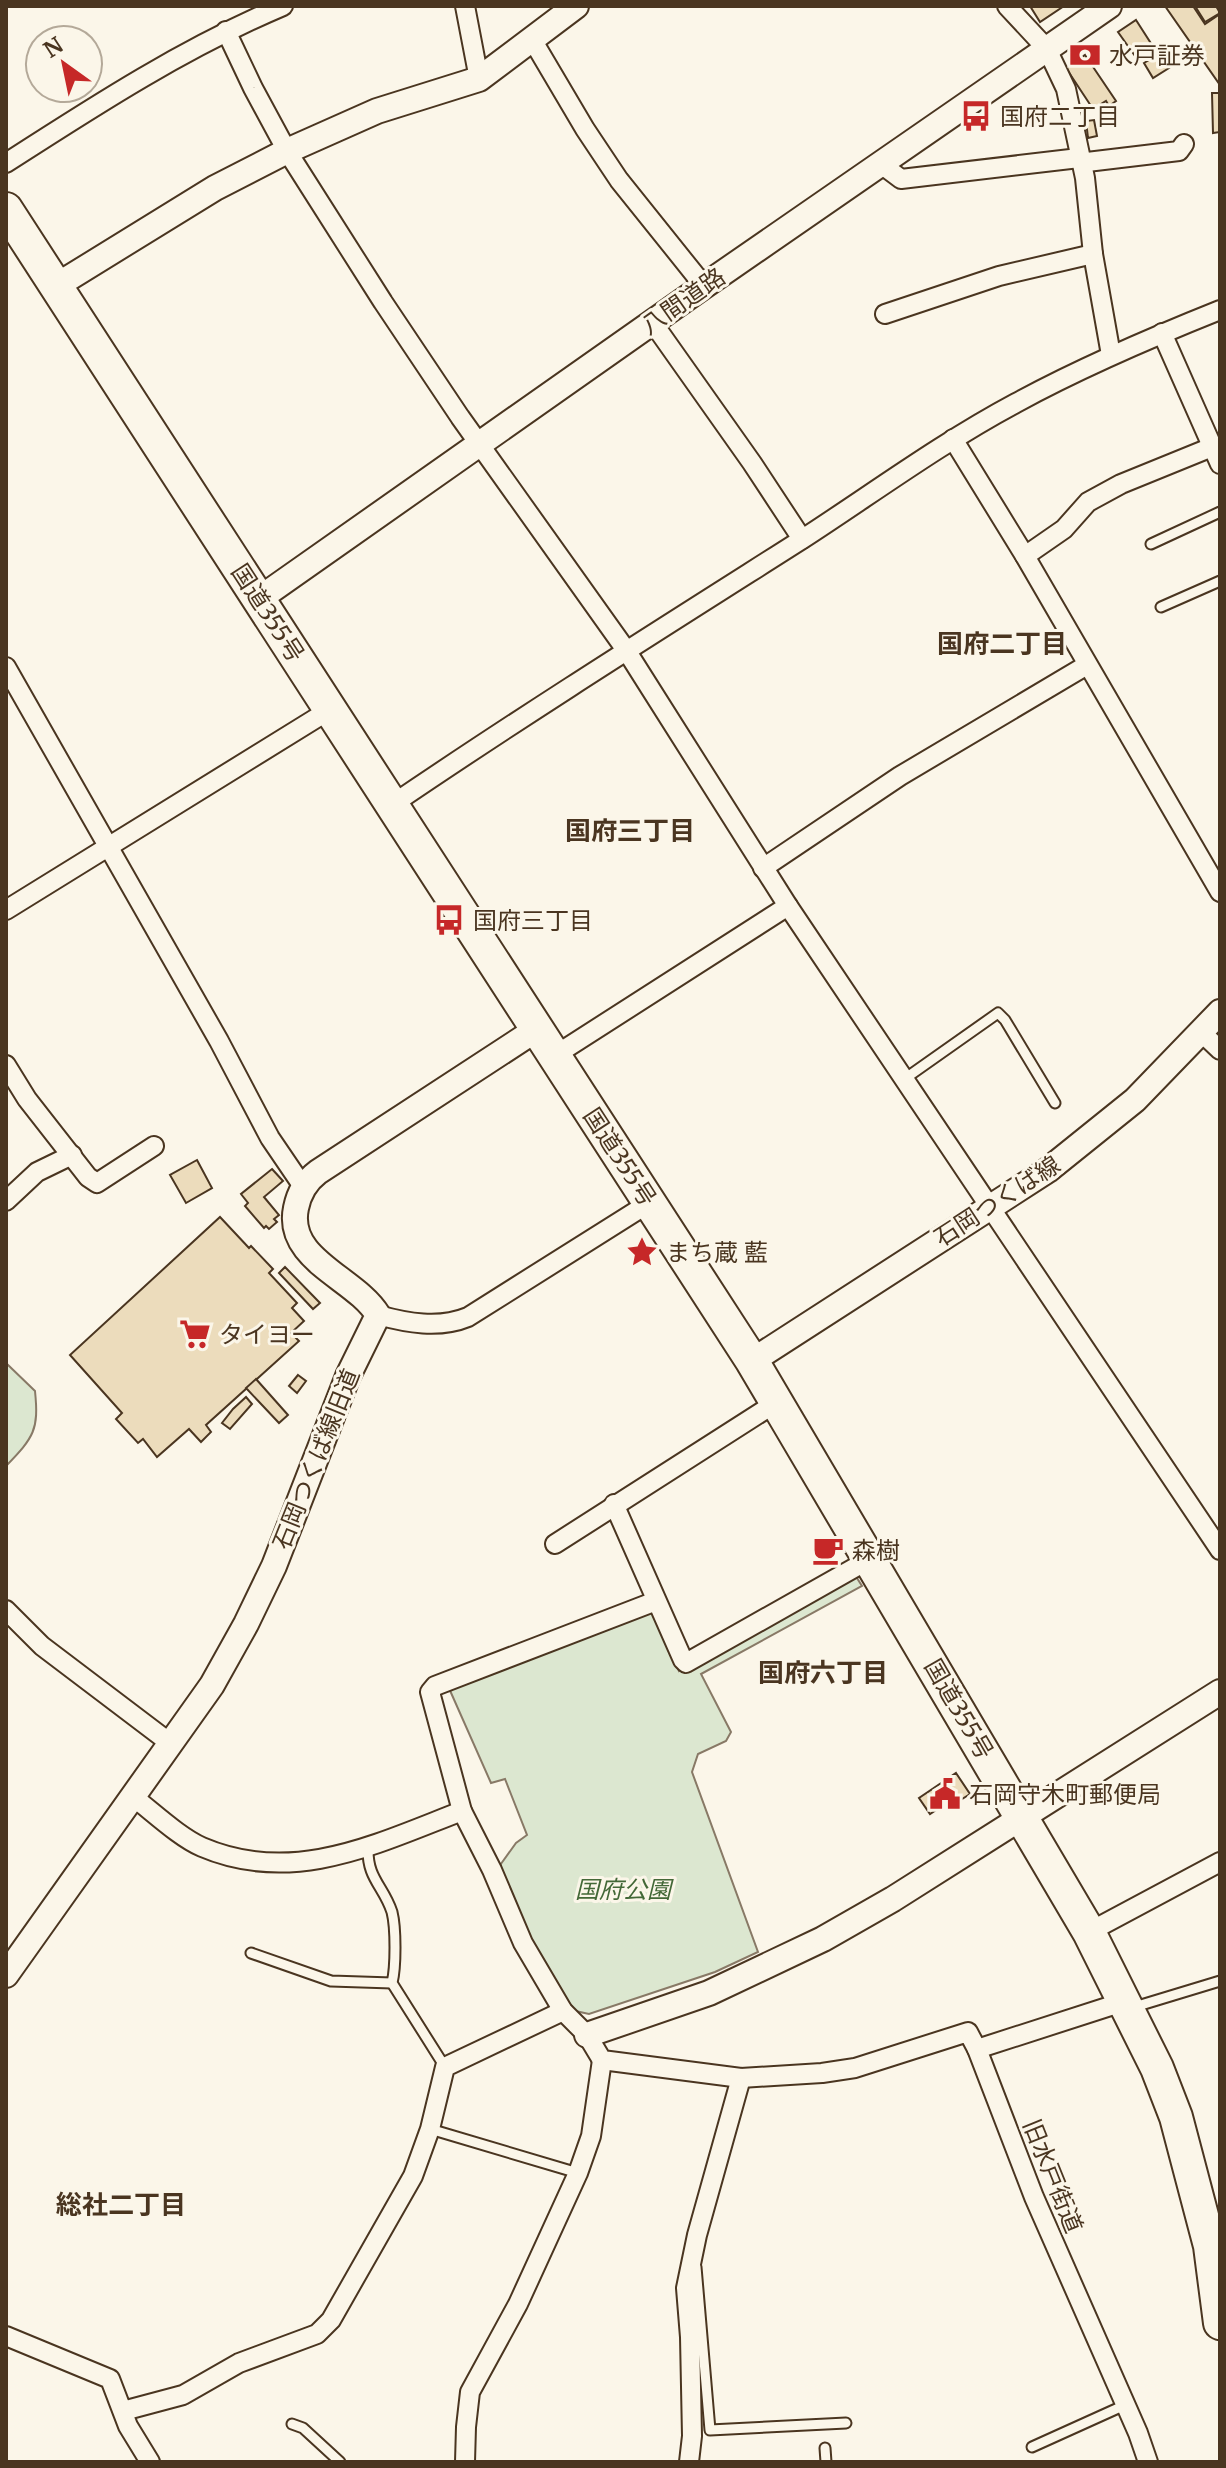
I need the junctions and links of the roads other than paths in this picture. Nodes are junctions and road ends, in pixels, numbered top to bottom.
1 (283, 6) edge
2 (465, 6) edge
3 (576, 6) edge
4 (1007, 6) edge
5 (1109, 6) edge
6 (226, 31) junction
7 (533, 41) junction
8 (1047, 49) junction
9 (479, 79) junction
10 (1184, 144) dead end
11 (287, 151) junction
12 (1079, 158) junction
13 (6, 163) edge
14 (881, 164) junction
15 (6, 209) edge
16 (1093, 254) junction
17 (56, 286) junction
18 (704, 286) junction
19 (1220, 310) edge
20 (885, 314) dead end
21 (653, 323) junction
22 (1162, 333) junction
23 (1111, 355) junction
24 (953, 439) junction
25 (480, 445) junction
26 (1217, 452) edge
27 (1220, 512) edge
28 (802, 539) junction
29 (1151, 544) dead end
30 (1025, 556) junction
31 (1220, 581) edge
32 (259, 599) junction
33 (1161, 607) dead end
34 (626, 650) junction
35 (1087, 665) junction
36 (6, 667) edge
37 (331, 709) junction
38 (393, 804) junction
39 (110, 848) junction
40 (763, 868) junction
41 (1220, 892) edge
42 (788, 906) junction
43 (6, 910) edge
44 (1220, 1012) edge
45 (537, 1029) junction
46 (1201, 1032) junction
47 (1220, 1050) edge
48 (554, 1056) junction
49 (6, 1065) edge
50 (903, 1080) junction
51 (1055, 1103) dead end
52 (154, 1146) dead end
53 (72, 1155) junction
54 (304, 1188) junction
55 (6, 1201) edge
56 (649, 1203) junction
57 (990, 1206) junction
58 (378, 1315) junction
59 (752, 1361) junction
60 (777, 1402) junction
61 (614, 1504) junction
62 (555, 1544) dead end
63 (1220, 1550) edge
64 (870, 1559) junction
65 (656, 1601) junction
66 (6, 1610) edge
67 (1220, 1692) edge
68 (170, 1743) junction
69 (132, 1796) junction
70 (462, 1811) junction
71 (1022, 1817) junction
72 (368, 1847) junction
73 (1220, 1862) edge
74 (1089, 1932) junction
75 (251, 1953) dead end
76 (6, 1975) edge
77 (1220, 1981) edge
78 (392, 1983) junction
79 (1127, 2004) junction
80 (563, 2011) junction
81 (587, 2035) junction
82 (977, 2049) junction
83 (602, 2060) junction
84 (445, 2067) junction
85 (741, 2078) junction
86 (430, 2129) junction
87 (578, 2173) junction
88 (692, 2252) junction
89 (1220, 2323) edge
90 (6, 2336) edge
91 (1125, 2405) junction
92 (123, 2411) junction
93 (846, 2423) dead end
94 (292, 2424) dead end
95 (692, 2436) junction
96 (1032, 2447) dead end
97 (825, 2448) dead end
98 (150, 2462) edge
99 (340, 2462) edge
100 (465, 2462) edge
101 (689, 2462) edge
102 (699, 2462) edge
103 (826, 2462) edge
104 (1148, 2462) edge

1 - 6 street
2 - 9 street
3 - 7 street
4 - 8 street
5 - 8 street, 八間道路
6 - 11 street
6 - 13 street
7 - 9 street
7 - 18 street
8 - 12 street
8 - 14 street, 八間道路
9 - 11 street
10 - 12 street
11 - 17 street
11 - 25 street
12 - 14 street
12 - 16 street
14 - 18 street, 八間道路
15 - 17 highway, 国道355号
16 - 20 street
16 - 23 street
17 - 32 highway, 国道355号
18 - 21 street, 八間道路
19 - 22 street
21 - 25 street, 八間道路
21 - 28 street
22 - 23 street
22 - 26 street
23 - 24 street
24 - 28 street
24 - 30 street
25 - 32 street, 八間道路
25 - 34 street
26 - 30 street
27 - 29 lane
28 - 34 street
30 - 35 street
31 - 33 lane
32 - 37 highway, 国道355号
34 - 38 street
34 - 40 street
35 - 40 street
35 - 41 street
36 - 39 street
37 - 38 highway, 国道355号
37 - 39 street
38 - 45 highway, 国道355号
39 - 43 street
39 - 54 street
40 - 42 street
42 - 48 street
42 - 50 street
44 - 46 street, 石岡つくば線
45 - 48 highway, 国道355号
45 - 54 street
46 - 47 street
46 - 57 street, 石岡つくば線
48 - 56 highway, 国道355号
49 - 53 street
50 - 51 lane
50 - 57 street
52 - 53 street
53 - 55 street
54 - 58 street
56 - 58 street
56 - 59 highway, 国道355号
57 - 59 street, 石岡つくば線
57 - 63 street
58 - 68 street, 石岡つくば線旧道
59 - 60 highway, 国道355号
60 - 61 street
60 - 64 highway, 国道355号
61 - 62 street
61 - 65 street
64 - 65 street
64 - 71 highway, 国道355号
65 - 70 street
66 - 68 street
67 - 71 street
68 - 69 street, 石岡つくば線旧道
69 - 72 street
69 - 76 street, 石岡つくば線旧道
70 - 72 street
70 - 80 street
71 - 74 highway, 国道355号
71 - 81 street
72 - 78 lane
73 - 74 street
74 - 79 highway, 国道355号
75 - 78 lane
77 - 79 lane
78 - 84 lane
79 - 82 street
79 - 89 highway, 国道355号
80 - 81 street
80 - 84 street
81 - 83 street
82 - 85 street
82 - 91 street, 旧水戸街道
83 - 85 street
83 - 87 street
84 - 86 street
85 - 88 street
86 - 87 lane
86 - 92 street
87 - 100 street
88 - 93 lane
88 - 95 street
90 - 92 street
91 - 96 lane
91 - 104 street, 旧水戸街道
92 - 98 street
94 - 99 lane
95 - 101 street
95 - 102 lane
97 - 103 lane

